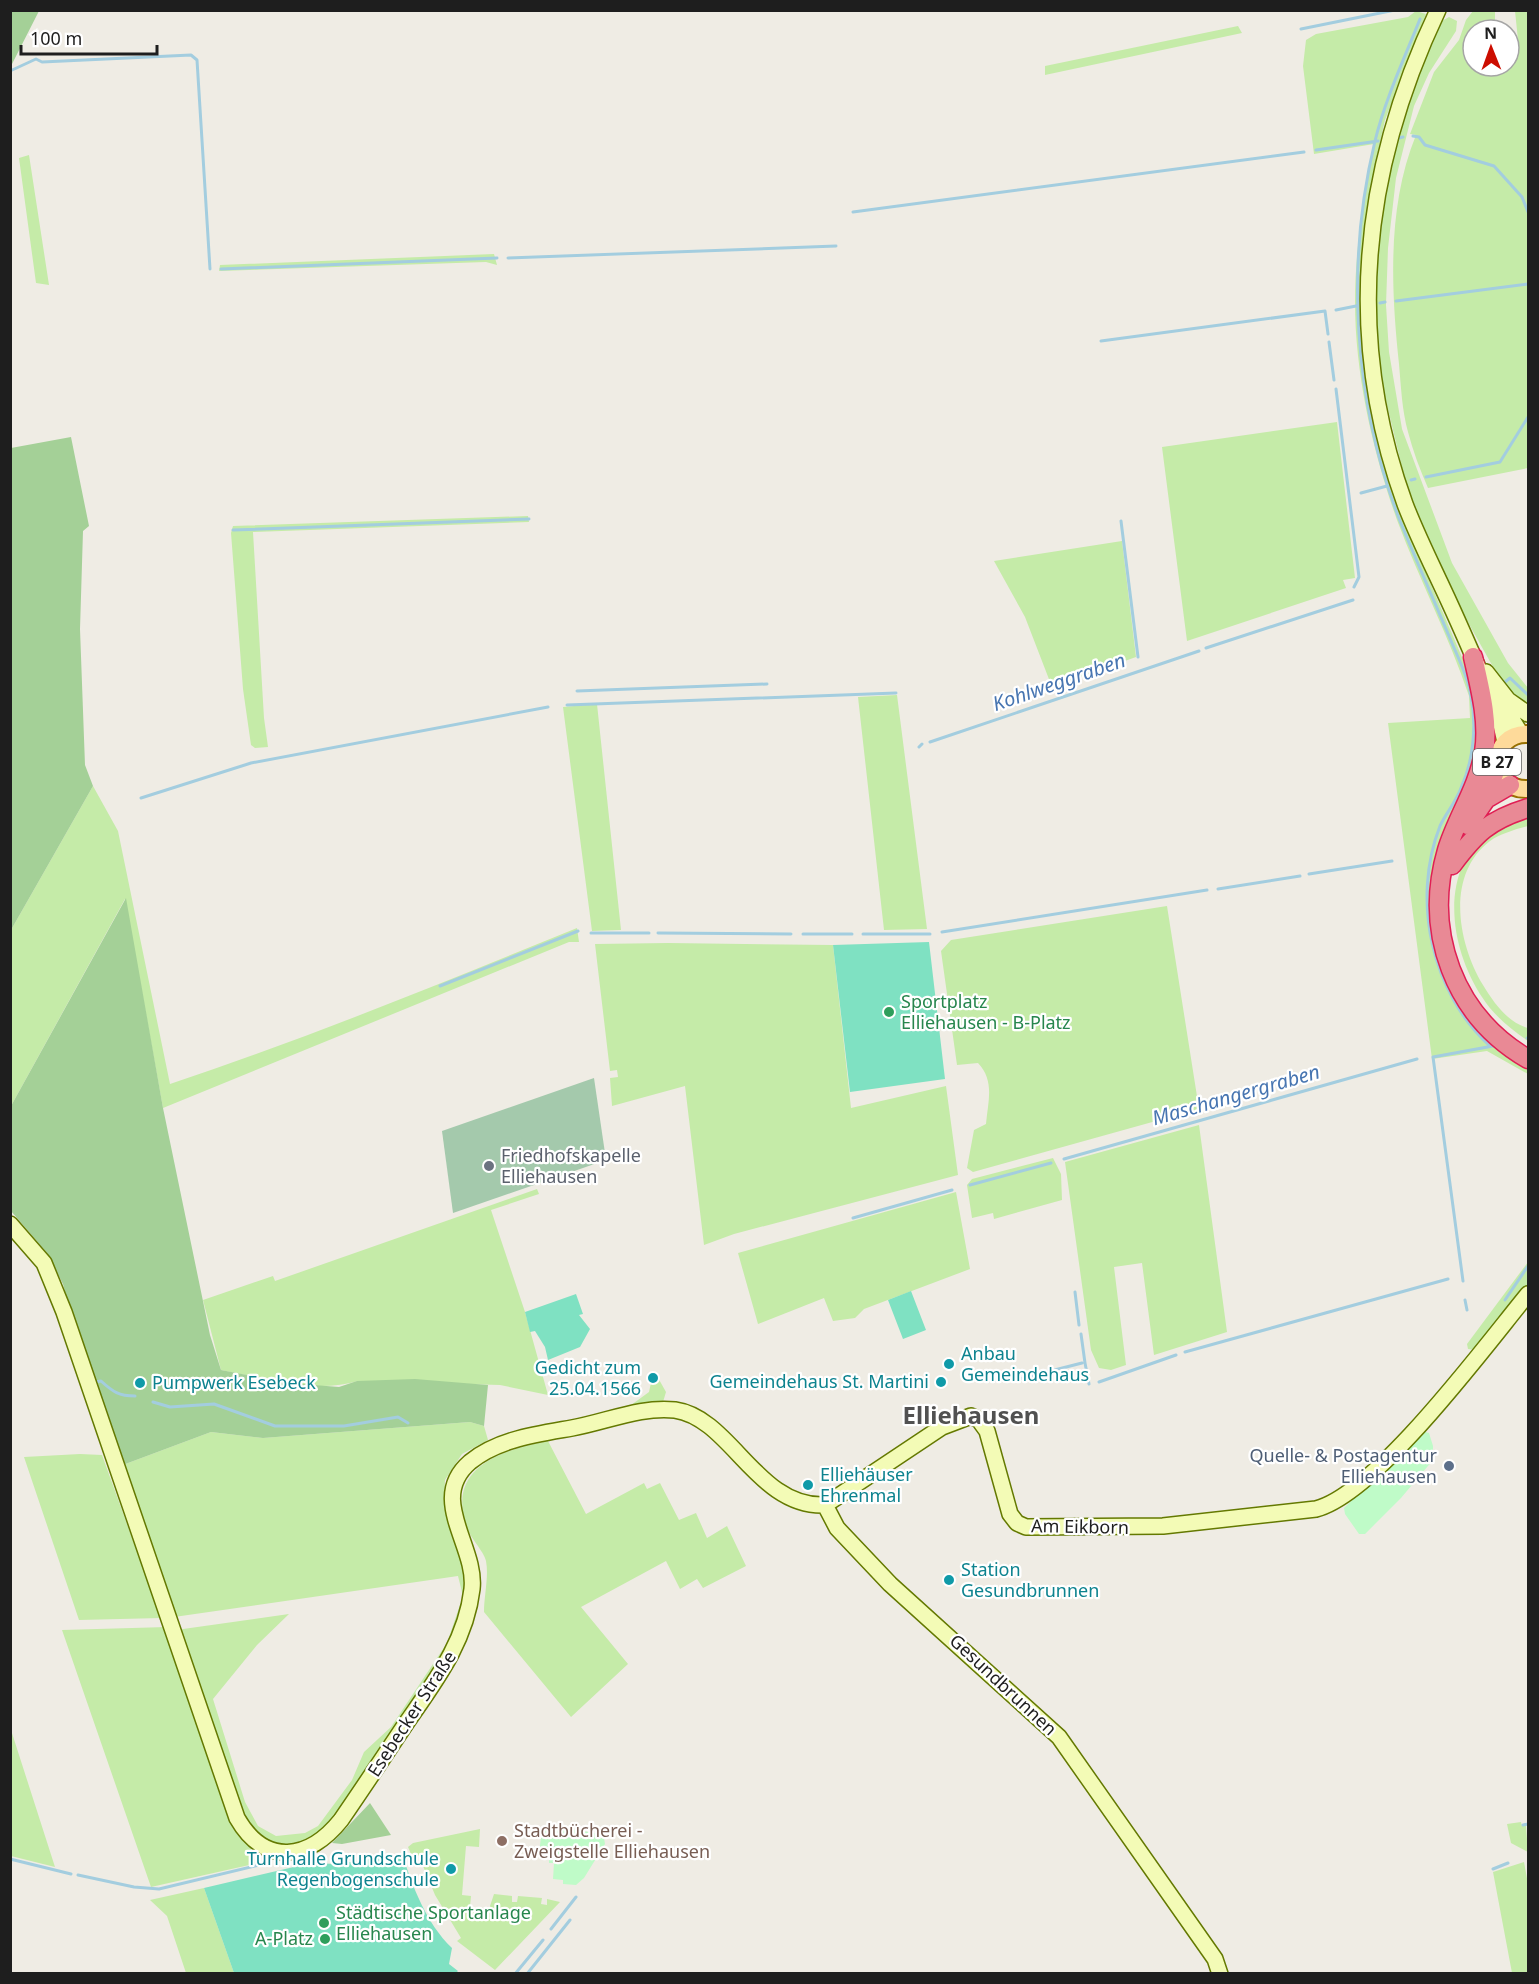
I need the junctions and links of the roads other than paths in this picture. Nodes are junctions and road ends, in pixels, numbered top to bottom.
1 (1438, 10) edge
2 (1452, 607) junction
3 (1473, 657) junction
4 (1486, 672) junction
5 (1528, 714) edge
6 (1525, 734) edge
7 (1505, 742) junction
8 (1497, 766) junction
9 (1510, 785) junction
10 (1528, 789) edge
11 (1528, 808) edge
12 (1461, 819) junction
13 (1452, 866) junction
14 (1528, 1053) edge
15 (1528, 1059) edge
16 (10, 1224) edge
17 (1528, 1294) edge
18 (825, 1504) junction
19 (1220, 1974) edge

1 - 2 street
2 - 3 street
2 - 4 street
3 - 7 street
3 - 12 highway
4 - 5 street
4 - 6 street
6 - 7 main road, B 27
7 - 8 main road, B 27
8 - 9 main road, B 27
8 - 12 highway
9 - 10 main road, B 27
9 - 13 highway
11 - 13 highway
12 - 15 highway
13 - 14 highway
16 - 18 street, Esebecker Straße
17 - 18 street, Am Eikborn
18 - 19 street, Gesundbrunnen

